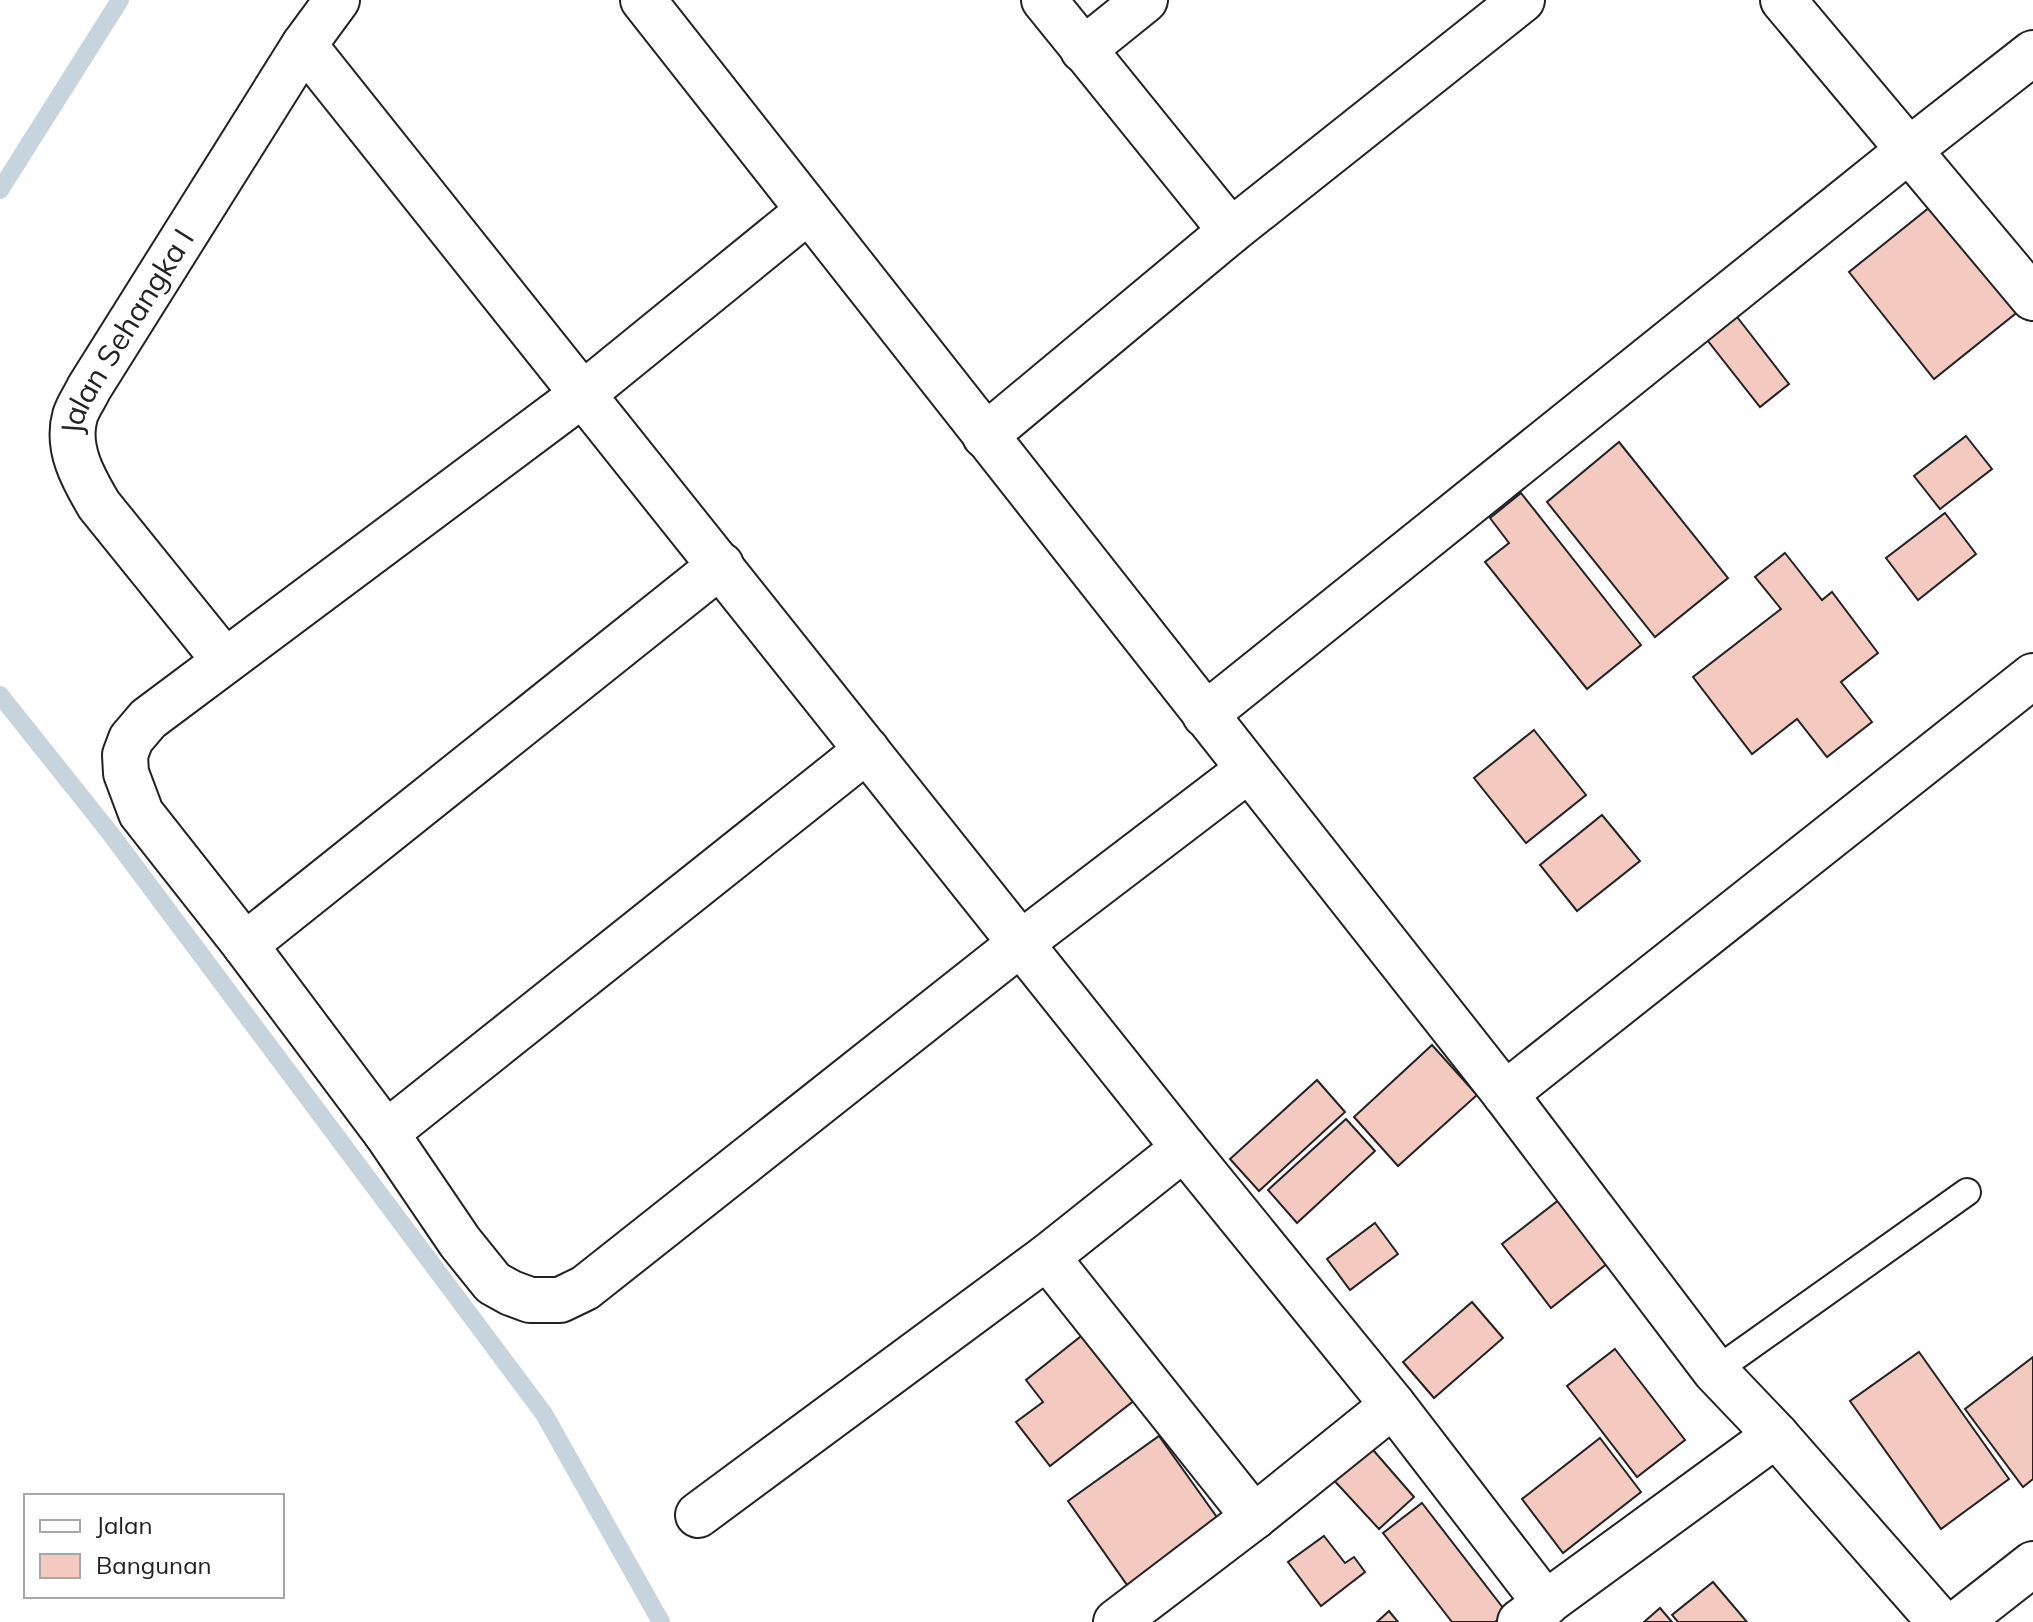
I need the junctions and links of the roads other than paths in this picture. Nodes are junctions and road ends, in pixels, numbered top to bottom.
1 (337, 0) edge
2 (643, 0) edge
3 (1044, 0) edge
4 (1145, 0) edge
5 (1522, 0) edge
6 (1783, 0) edge
7 (304, 45) junction
8 (1083, 50) junction
9 (2033, 53) edge
10 (1909, 150) junction
11 (808, 211) junction
12 (1231, 231) junction
13 (2033, 298) edge
14 (583, 394) junction
15 (985, 436) junction
16 (721, 565) junction
17 (225, 661) junction
18 (2033, 676) edge
19 (1205, 715) junction
20 (867, 750) junction
21 (1248, 770) junction
22 (1021, 943) junction
23 (245, 945) junction
24 (1505, 1094) junction
25 (386, 1133) junction
26 (1184, 1148) junction
27 (1967, 1192) dead end
28 (1047, 1257) junction
29 (1715, 1371) junction
30 (1393, 1405) junction
31 (1776, 1435) junction
32 (698, 1515) dead end
33 (1254, 1517) junction
34 (2033, 1564) edge
35 (1533, 1613) edge
36 (1116, 1622) edge
37 (1940, 1622) edge
38 (1959, 1622) edge

1 - 7 street, Jalan Sehangka I
2 - 11 street
3 - 8 street
4 - 8 street
5 - 12 street
6 - 10 street
7 - 14 street
7 - 17 street, Jalan Sehangka I
8 - 12 street
9 - 10 street
10 - 13 street
10 - 19 street
11 - 14 street
11 - 15 street
12 - 15 street
14 - 16 street
14 - 17 street
15 - 19 street
16 - 20 street
16 - 23 street
17 - 23 street
18 - 24 street
19 - 21 street
20 - 22 street
20 - 25 street
21 - 22 street
21 - 24 street
22 - 25 street
22 - 26 street
23 - 25 street
24 - 29 street
26 - 28 street
26 - 30 street
27 - 29 lane
28 - 32 street
28 - 33 street
29 - 31 street
30 - 33 street
30 - 35 street
31 - 35 street
31 - 37 street
33 - 36 street
34 - 38 street

